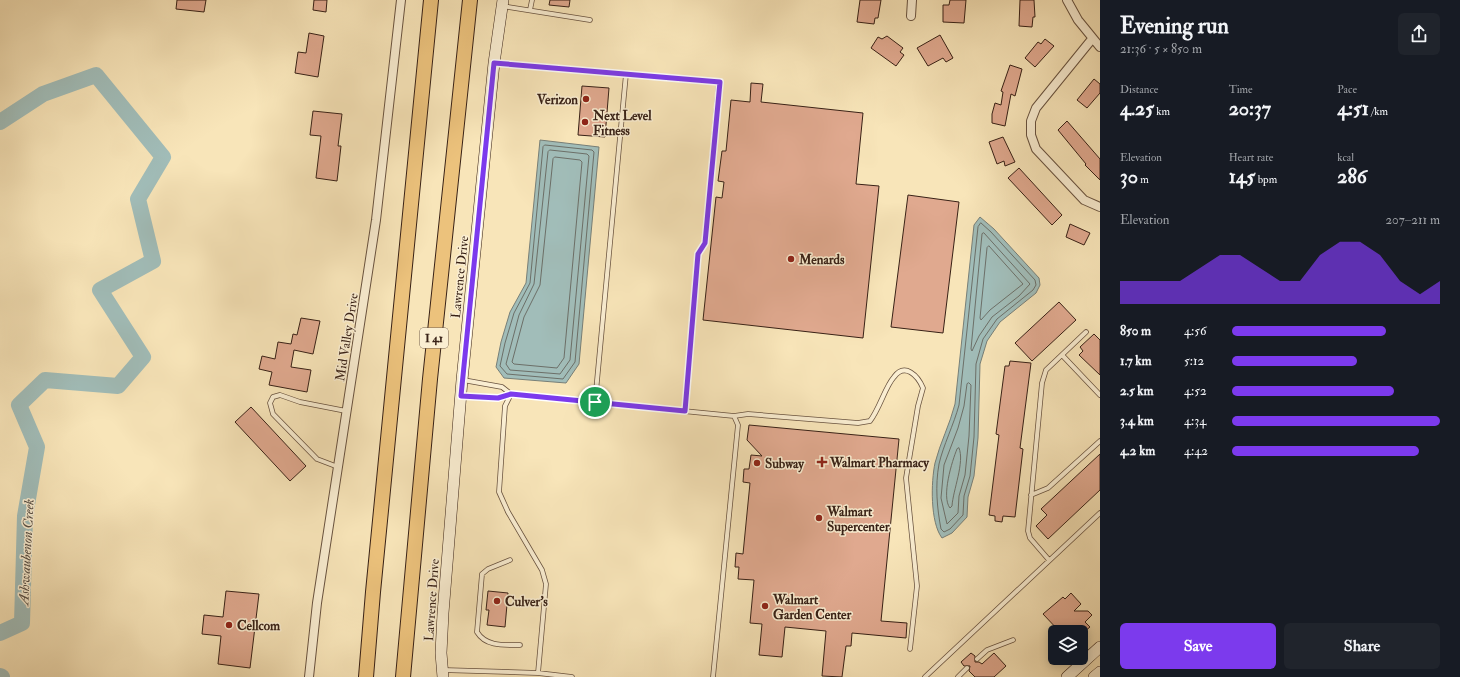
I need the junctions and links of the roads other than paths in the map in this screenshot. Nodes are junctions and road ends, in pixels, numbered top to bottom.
1 (401, 0) edge
2 (431, 0) edge
3 (470, 0) edge
4 (532, 0) edge
5 (912, 0) edge
6 (1067, 0) edge
7 (502, 3) edge
8 (530, 10) junction
9 (911, 16) dead end
10 (590, 20) dead end
11 (1092, 39) junction
12 (1100, 47) edge
13 (494, 63) junction
14 (626, 74) junction
15 (1100, 206) edge
16 (1086, 332) dead end
17 (1062, 355) junction
18 (462, 380) junction
19 (511, 394) junction
20 (1100, 395) edge
21 (461, 396) junction
22 (595, 402) junction
23 (347, 411) junction
24 (685, 411) junction
25 (734, 416) junction
26 (1100, 440) edge
27 (339, 467) junction
28 (1031, 495) junction
29 (1099, 516) edge
30 (510, 560) dead end
31 (1049, 560) junction
32 (1013, 640) dead end
33 (520, 645) dead end
34 (1100, 647) edge
35 (910, 649) dead end
36 (977, 659) dead end
37 (967, 668) dead end
38 (1100, 672) edge
39 (366, 673) edge
40 (442, 673) edge
41 (538, 673) junction
42 (309, 677) edge
43 (402, 677) edge
44 (572, 677) edge
45 (713, 677) edge
46 (925, 677) edge
47 (958, 677) edge
48 (1067, 677) edge
49 (1094, 677) edge

1 - 23 street, Mid Valley Drive
2 - 39 highway
3 - 43 highway, I 41
4 - 8 lane
5 - 9 street
6 - 11 street
7 - 8 lane
7 - 13 main road, Lawrence Drive
8 - 10 lane
11 - 12 street
11 - 15 street
13 - 14 lane
13 - 18 main road, Lawrence Drive
14 - 22 lane
14 - 24 lane
16 - 17 lane
17 - 20 lane
17 - 28 lane
18 - 19 lane
18 - 21 main road, Lawrence Drive
19 - 21 lane
19 - 22 lane
19 - 41 lane
21 - 40 main road, Lawrence Drive
22 - 24 lane
23 - 27 street, Mid Valley Drive
23 - 27 lane
24 - 25 lane
25 - 35 lane
25 - 45 lane
26 - 28 lane
27 - 42 street, Mid Valley Drive
28 - 31 lane
29 - 31 lane
30 - 33 lane
31 - 46 lane
32 - 36 lane
34 - 48 main road
37 - 47 lane
38 - 49 main road
40 - 41 lane
41 - 44 lane

